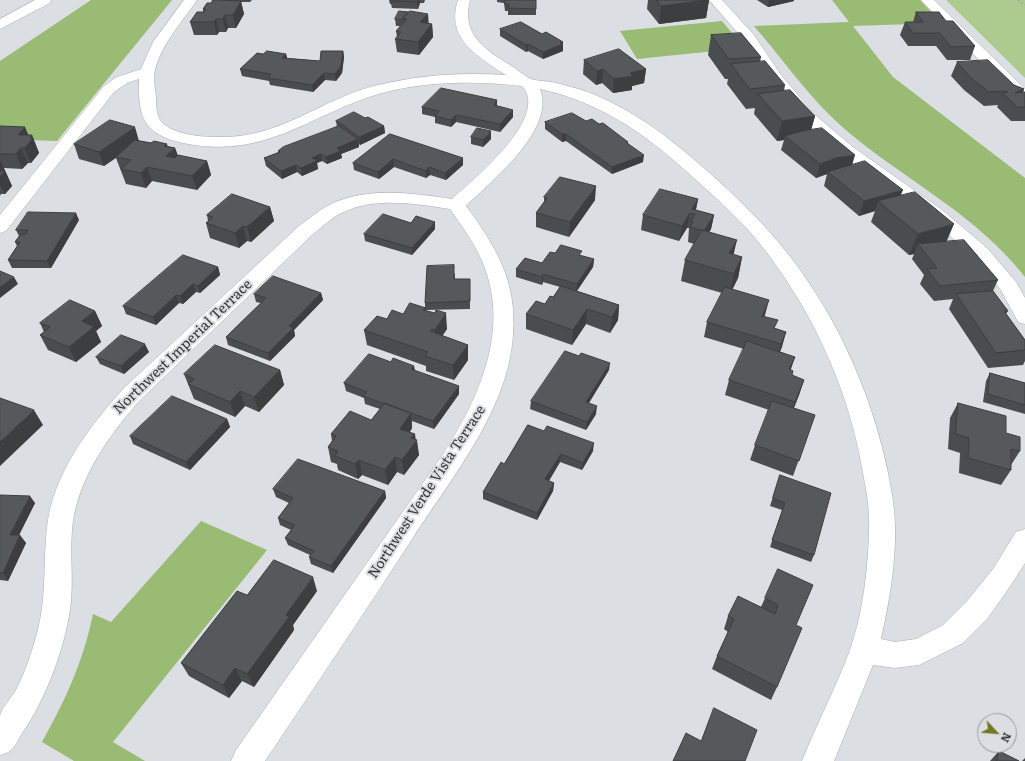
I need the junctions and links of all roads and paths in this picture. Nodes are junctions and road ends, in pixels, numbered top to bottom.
1 (45, 0) edge
2 (191, 0) edge
3 (464, 0) edge
4 (715, 0) edge
5 (927, 0) edge
6 (1018, 0) edge
7 (1025, 5) edge
8 (0, 25) edge
9 (147, 72) junction
10 (527, 82) junction
11 (1025, 97) edge
12 (456, 205) junction
13 (0, 227) edge
14 (1025, 317) edge
15 (1025, 540) edge
16 (864, 650) junction
17 (0, 740) edge
18 (247, 761) edge
19 (818, 761) edge

1 - 8 street
2 - 9 street
3 - 10 street
4 - 14 street
5 - 11 street
6 - 7 path
9 - 10 street
9 - 13 street
10 - 12 street
10 - 16 street
12 - 17 street, Northwest Imperial Terrace
12 - 18 street, Northwest Verde Vista Terrace
15 - 16 street
16 - 19 street

